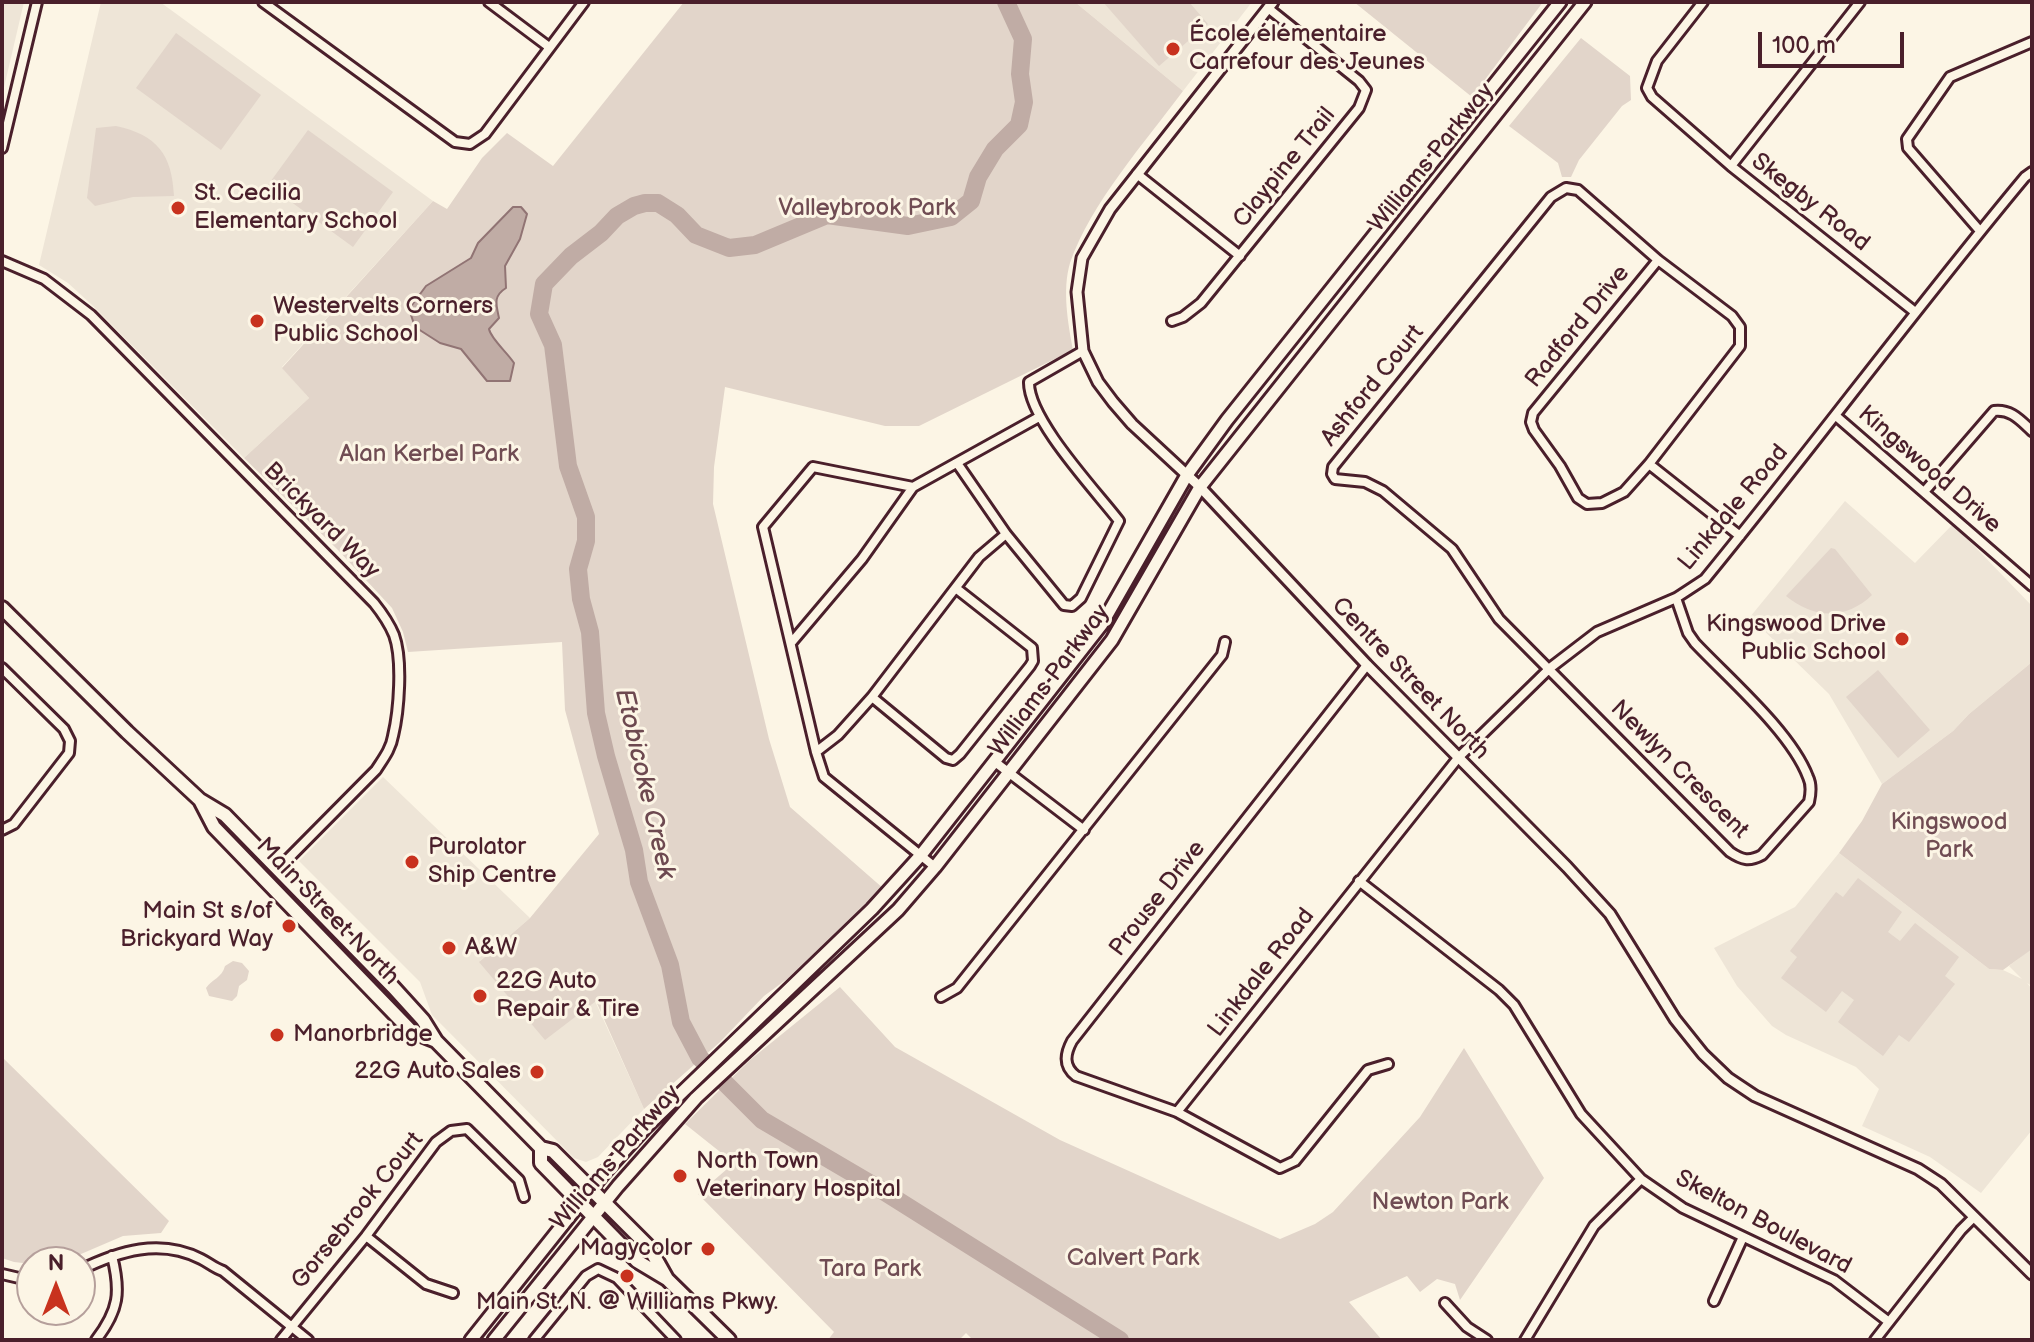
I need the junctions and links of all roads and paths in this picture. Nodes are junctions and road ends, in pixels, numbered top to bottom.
1 (37, 2) edge
2 (263, 2) edge
3 (489, 2) edge
4 (584, 2) edge
5 (1560, 2) edge
6 (1585, 2) edge
7 (1703, 2) edge
8 (1860, 2) edge
9 (1271, 5) edge
10 (2032, 42) edge
11 (549, 47) junction
12 (2, 148) edge
13 (1731, 166) junction
14 (2032, 172) edge
15 (1137, 174) junction
16 (1980, 231) junction
17 (1240, 256) junction
18 (1658, 260) junction
19 (2, 261) edge
20 (1915, 312) junction
21 (1172, 321) dead end
22 (1083, 351) junction
23 (1836, 416) junction
24 (1039, 417) junction
25 (2032, 431) edge
26 (957, 463) junction
27 (1649, 464) junction
28 (1187, 475) junction
29 (913, 487) junction
30 (1200, 487) junction
31 (1924, 492) junction
32 (1006, 534) junction
33 (1740, 536) junction
34 (2032, 586) edge
35 (957, 589) junction
36 (1676, 598) junction
37 (2, 608) edge
38 (1225, 642) dead end
39 (791, 643) junction
40 (1367, 665) junction
41 (2, 668) edge
42 (1550, 668) junction
43 (872, 697) junction
44 (816, 752) junction
45 (1458, 758) junction
46 (995, 762) junction
47 (1009, 772) junction
48 (200, 800) junction
49 (2, 830) edge
50 (1084, 830) junction
51 (921, 855) junction
52 (935, 867) junction
53 (278, 869) junction
54 (1359, 881) junction
55 (941, 997) dead end
56 (436, 1041) junction
57 (1388, 1064) dead end
58 (1177, 1112) junction
59 (541, 1148) junction
60 (1641, 1179) junction
61 (591, 1189) junction
62 (524, 1197) dead end
63 (605, 1202) junction
64 (580, 1203) junction
65 (593, 1216) junction
66 (1974, 1217) junction
67 (366, 1236) junction
68 (1743, 1237) junction
69 (112, 1256) junction
70 (96, 1263) edge
71 (2032, 1274) edge
72 (667, 1279) junction
73 (453, 1293) dead end
74 (1714, 1301) dead end
75 (1445, 1303) dead end
76 (1889, 1322) junction
77 (291, 1327) junction
78 (96, 1340) edge
79 (281, 1340) edge
80 (308, 1340) edge
81 (471, 1340) edge
82 (494, 1340) edge
83 (534, 1340) edge
84 (676, 1340) edge
85 (729, 1340) edge
86 (1487, 1340) edge
87 (1525, 1340) edge
88 (1875, 1340) edge

1 - 12 street
2 - 11 street
3 - 11 street
4 - 11 street
5 - 28 main road, Williams Parkway
6 - 30 main road, Williams Parkway
7 - 13 street
8 - 13 street, Skegby Road
9 - 15 street, Centre Street North
9 - 17 street, Claypine Trail
10 - 16 street
13 - 20 street, Skegby Road
14 - 16 street, Linkdale Road
15 - 17 street, Claypine Trail
15 - 22 street, Centre Street North
16 - 20 street, Linkdale Road
17 - 21 street, Claypine Trail
18 - 27 street, Radford Drive
18 - 27 street, Radford Drive
18 - 42 street, Ashford Court
19 - 53 street, Brickyard Way
20 - 23 street, Linkdale Road
22 - 24 street
22 - 28 street, Centre Street North
23 - 31 street, Kingswood Drive
23 - 33 street, Linkdale Road
24 - 26 street
24 - 32 street
25 - 31 street
26 - 29 street
26 - 32 street
27 - 33 street
28 - 30 street, Centre Street North
28 - 46 main road, Williams Parkway
29 - 39 street
29 - 39 street
30 - 40 street, Centre Street North
30 - 47 main road, Williams Parkway
31 - 34 street, Kingswood Drive
32 - 35 street
33 - 36 street, Linkdale Road
35 - 43 street
35 - 43 street
36 - 42 street, Linkdale Road
36 - 42 street, Newlyn Crescent
37 - 48 main road, Main Street North
38 - 50 street
39 - 44 street
40 - 45 street, Centre Street North
40 - 58 street, Prouse Drive
41 - 49 street
42 - 45 street, Linkdale Road
43 - 44 street
44 - 51 street
45 - 54 street, Linkdale Road
45 - 66 street, Centre Street North
46 - 47 street
46 - 51 main road, Williams Parkway
47 - 50 street
47 - 52 main road, Williams Parkway
48 - 53 main road, Main Street North
48 - 56 main road, Main Street North
50 - 55 street
51 - 52 street
51 - 61 main road, Williams Parkway
52 - 63 main road, Williams Parkway
53 - 56 main road, Main Street North
54 - 58 street, Linkdale Road
54 - 60 street, Skelton Boulevard
56 - 59 main road, Main Street North
57 - 58 street
59 - 61 main road, Main Street North
59 - 64 main road, Main Street North
60 - 68 street, Skelton Boulevard
60 - 87 street
61 - 63 main road, Main Street North
61 - 64 main road, Williams Parkway
62 - 67 street, Gorsebrook Court
63 - 65 main road, Williams Parkway
63 - 72 main road, Main Street North
64 - 65 main road, Main Street North
64 - 81 main road, Williams Parkway
65 - 72 main road, Main Street North
65 - 82 main road, Williams Parkway
66 - 71 street, Centre Street North
66 - 76 street
67 - 73 street
67 - 77 street, Gorsebrook Court
68 - 74 street
68 - 76 street, Skelton Boulevard
69 - 70 street
69 - 77 street
69 - 78 street
72 - 85 main road, Main Street North
75 - 86 street
76 - 88 street
77 - 79 street, Gorsebrook Court
77 - 80 street
83 - 84 street

